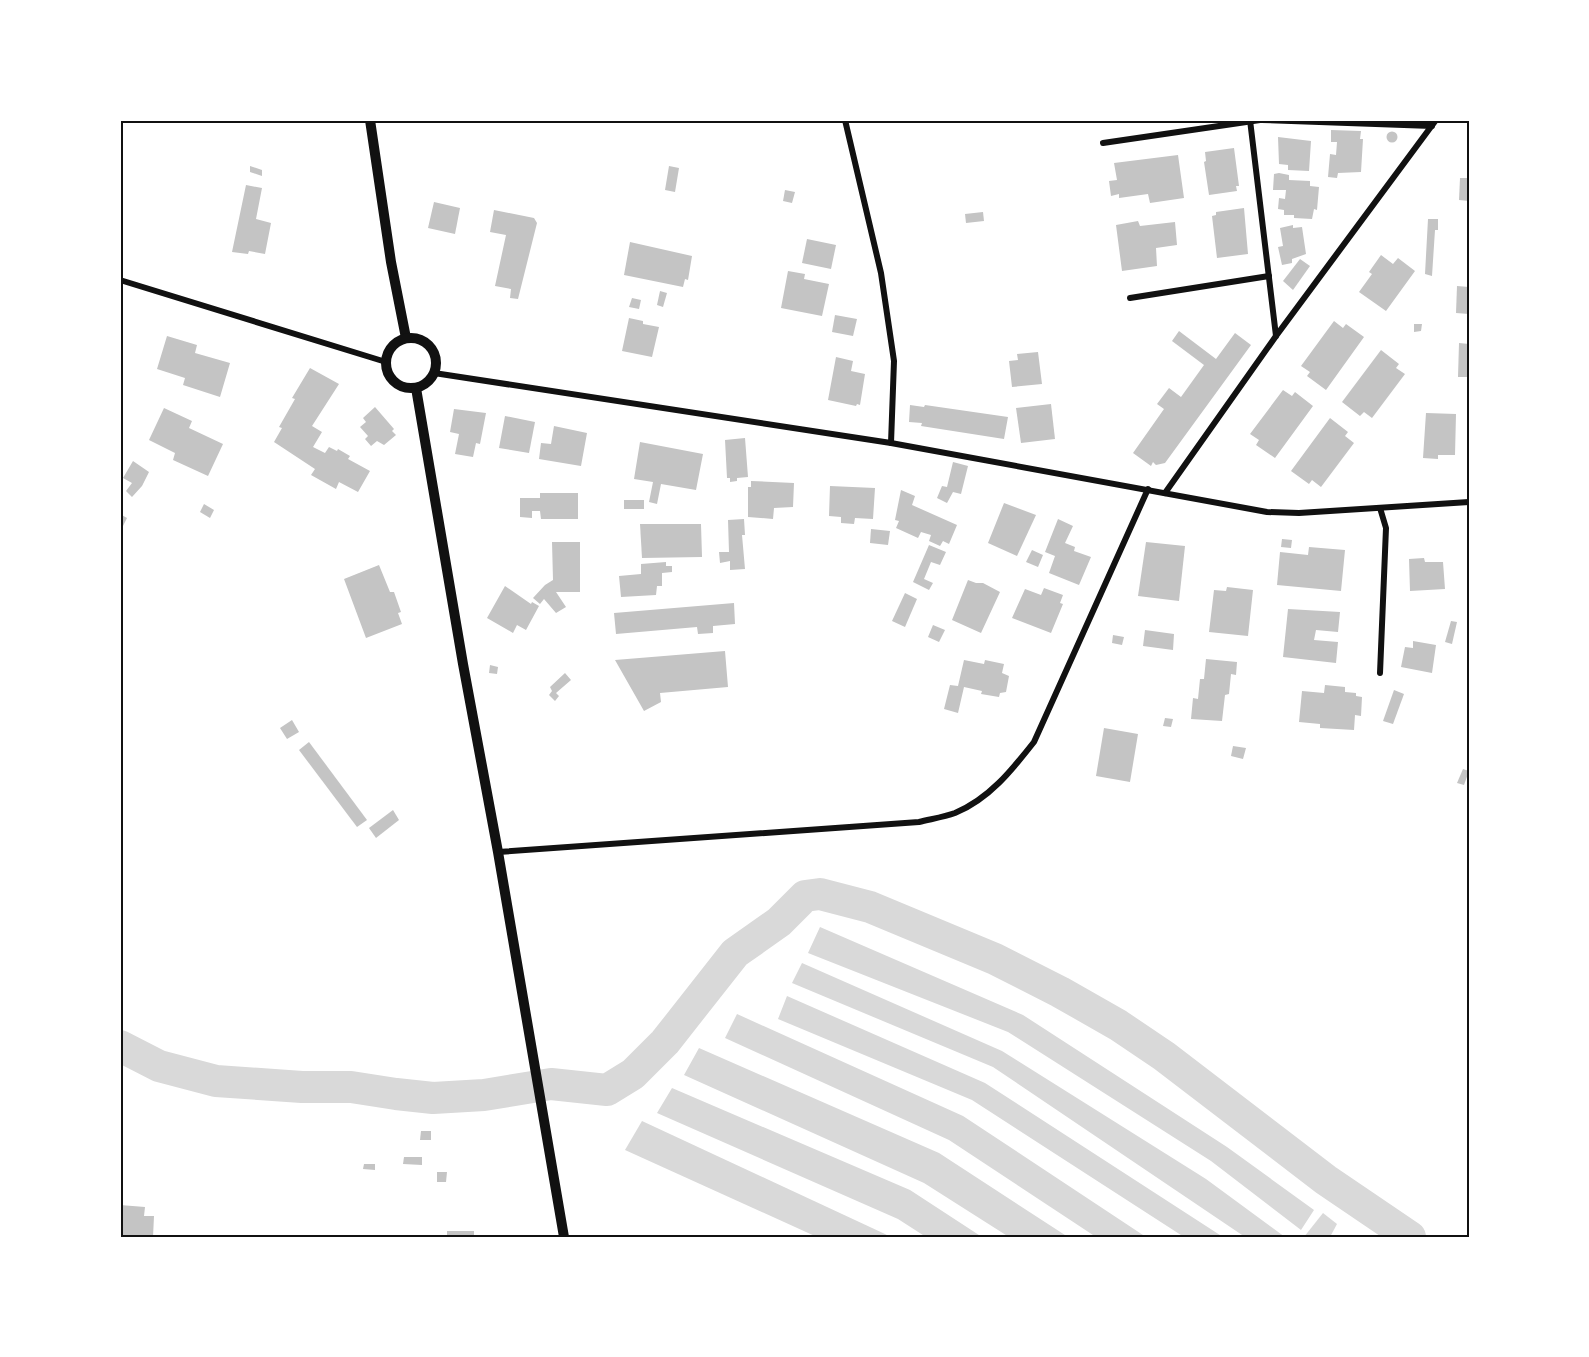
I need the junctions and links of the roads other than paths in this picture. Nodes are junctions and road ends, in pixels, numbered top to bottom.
1 (370, 120) edge
2 (845, 120) edge
3 (1261, 120) edge
4 (1250, 121) edge
5 (1434, 123) edge
6 (1103, 143) dead end
7 (1269, 276) junction
8 (120, 280) edge
9 (1130, 298) dead end
10 (1276, 336) junction
11 (406, 338) junction
12 (386, 362) junction
13 (434, 373) junction
14 (416, 388) junction
15 (891, 443) junction
16 (1148, 489) junction
17 (1165, 493) junction
18 (1469, 502) edge
19 (1380, 508) junction
20 (1380, 673) dead end
21 (498, 852) junction
22 (564, 1237) edge

1 - 11 street
2 - 15 street
3 - 4 street
3 - 5 street
4 - 6 street
4 - 7 street
5 - 10 street
7 - 9 street
7 - 10 street
8 - 12 street
10 - 17 street
11 - 12 street
11 - 13 street
12 - 14 street
13 - 14 street
13 - 15 street
14 - 21 street
15 - 16 street
16 - 17 street
16 - 21 street
17 - 19 street
18 - 19 street
19 - 20 street
21 - 22 street

